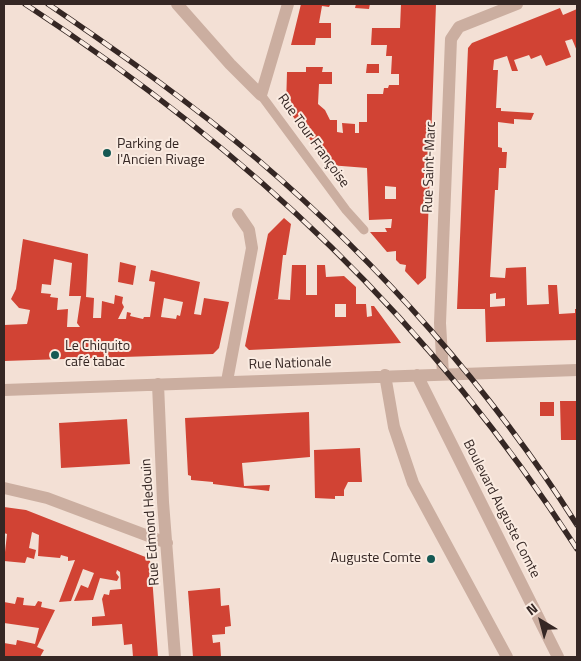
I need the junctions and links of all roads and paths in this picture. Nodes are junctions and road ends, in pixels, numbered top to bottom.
1 (177, 4) edge
2 (288, 4) edge
3 (517, 4) edge
4 (261, 95) junction
5 (238, 214) dead end
6 (364, 230) dead end
7 (577, 370) edge
8 (443, 374) junction
9 (385, 375) junction
10 (417, 375) junction
11 (227, 381) junction
12 (158, 384) junction
13 (4, 390) edge
14 (4, 488) edge
15 (167, 543) junction
16 (175, 657) edge
17 (507, 657) edge
18 (558, 657) edge

1 - 4 street
2 - 4 street, Rue Tour Françoise
3 - 8 street, Rue Saint-Marc
4 - 6 lane, Rue Tour Françoise
5 - 11 street
7 - 8 street, Rue Nationale
8 - 10 street, Rue Nationale
9 - 10 street, Rue Nationale
9 - 11 street, Rue Nationale
9 - 17 street
10 - 18 street, Boulevard Auguste Comte
11 - 12 street, Rue Nationale
12 - 13 street, Rue Nationale
12 - 15 street, Rue Edmond Hedouin
14 - 15 street
15 - 16 street, Rue Edmond Hedouin

